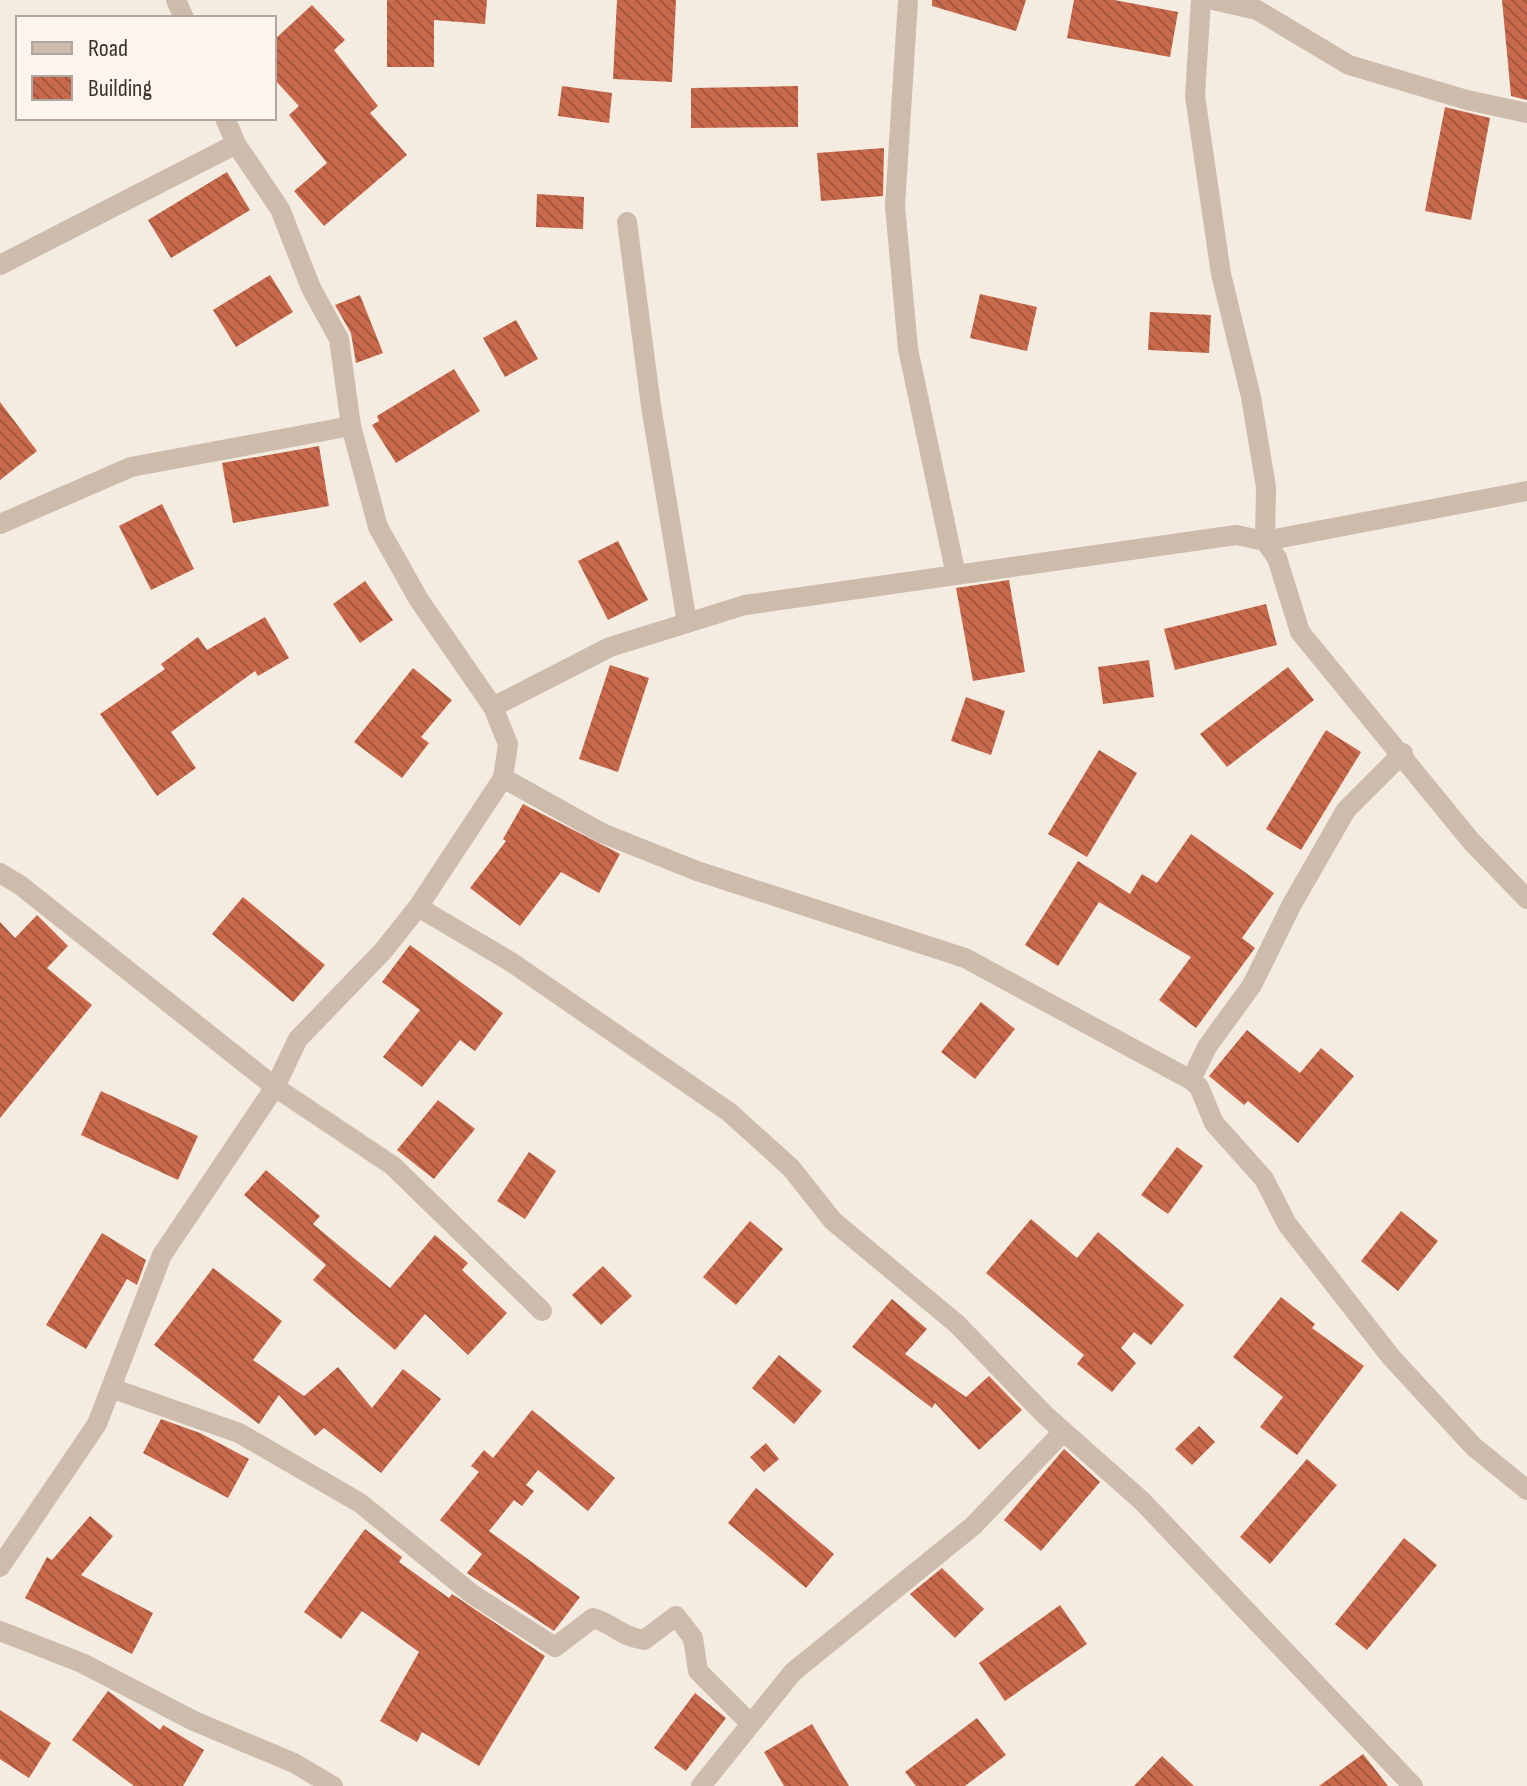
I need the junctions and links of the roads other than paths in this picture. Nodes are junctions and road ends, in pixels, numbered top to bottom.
1 (908, 0) edge
2 (1201, 0) edge
3 (1213, 0) edge
4 (1527, 113) edge
5 (226, 120) edge
6 (236, 144) junction
7 (627, 222) dead end
8 (0, 265) edge
9 (351, 426) junction
10 (1527, 491) edge
11 (0, 524) edge
12 (1265, 541) junction
13 (956, 575) junction
14 (687, 623) junction
15 (493, 707) junction
16 (1403, 753) junction
17 (503, 778) junction
18 (0, 873) edge
19 (1527, 899) edge
20 (418, 907) junction
21 (1191, 1080) junction
22 (275, 1087) junction
23 (542, 1311) dead end
24 (111, 1388) junction
25 (1063, 1432) junction
26 (1527, 1490) edge
27 (0, 1567) edge
28 (0, 1631) edge
29 (749, 1722) junction
30 (333, 1786) edge
31 (701, 1786) edge
32 (1413, 1786) edge

1 - 13 street
2 - 12 street
3 - 4 street
5 - 6 street
6 - 8 street
6 - 9 street
7 - 14 street
9 - 11 street
9 - 15 street
10 - 12 street
12 - 13 street
12 - 16 street
13 - 14 street
14 - 15 street
15 - 17 street
16 - 19 street
16 - 21 street
17 - 20 street
17 - 21 street
18 - 22 street
20 - 22 street
20 - 25 street
21 - 26 street
22 - 23 street
22 - 24 street
24 - 27 street
24 - 29 street
25 - 29 street
25 - 32 street
28 - 30 street
29 - 31 street

